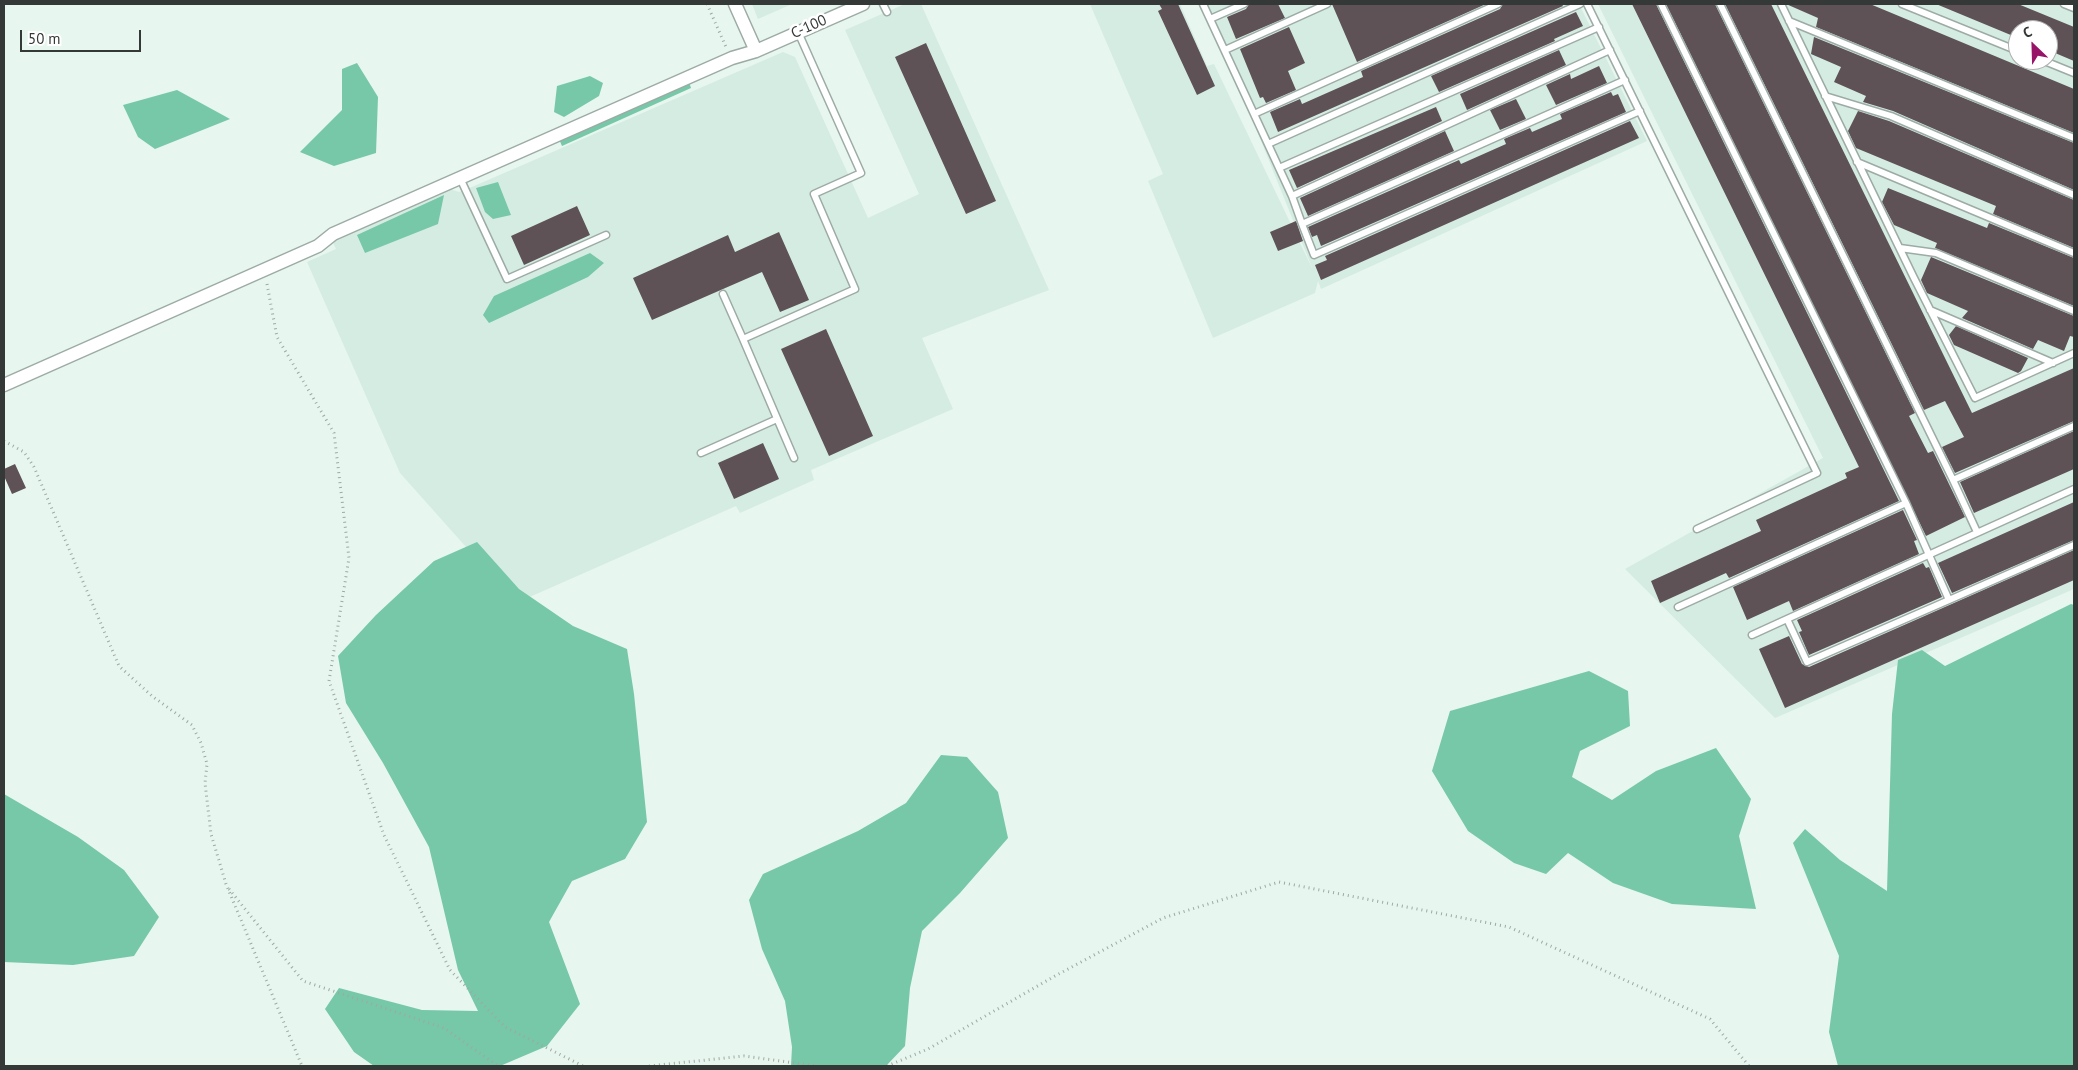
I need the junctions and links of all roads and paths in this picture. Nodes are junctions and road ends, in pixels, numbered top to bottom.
1 (707, 4) edge
2 (735, 4) edge
3 (863, 4) edge
4 (883, 4) edge
5 (1204, 4) edge
6 (1244, 4) edge
7 (1326, 4) edge
8 (1498, 4) edge
9 (1580, 4) edge
10 (1587, 4) edge
11 (1661, 4) edge
12 (1720, 4) edge
13 (1781, 4) edge
14 (1902, 4) edge
15 (2064, 4) edge
16 (2074, 8) edge
17 (887, 12) dead end
18 (1210, 19) junction
19 (1789, 21) junction
20 (1599, 27) junction
21 (798, 32) junction
22 (2008, 46) edge
23 (1225, 50) junction
24 (1610, 50) junction
25 (756, 51) junction
26 (732, 58) junction
27 (2058, 66) edge
28 (2074, 73) edge
29 (1625, 80) junction
30 (1825, 96) junction
31 (1640, 111) junction
32 (1254, 114) junction
33 (2074, 138) edge
34 (1268, 144) junction
35 (1857, 162) junction
36 (1279, 168) junction
37 (460, 178) junction
38 (2074, 195) edge
39 (1292, 196) junction
40 (1302, 224) junction
41 (606, 235) dead end
42 (1900, 248) junction
43 (2074, 253) edge
44 (271, 267) junction
45 (723, 294) dead end
46 (1930, 310) junction
47 (2074, 311) edge
48 (743, 339) junction
49 (2074, 353) edge
50 (2052, 363) junction
51 (4, 385) edge
52 (777, 419) junction
53 (2074, 426) edge
54 (4, 441) edge
55 (701, 453) dead end
56 (794, 458) dead end
57 (1953, 480) junction
58 (2074, 489) edge
59 (1906, 503) junction
60 (1697, 529) dead end
61 (1978, 532) junction
62 (2074, 545) edge
63 (1929, 554) junction
64 (1949, 600) junction
65 (1678, 607) dead end
66 (1786, 619) junction
67 (1752, 635) dead end
68 (226, 884) junction
69 (302, 1066) edge
70 (498, 1066) edge
71 (583, 1066) edge
72 (649, 1066) edge
73 (817, 1066) edge
74 (888, 1066) edge
75 (1749, 1066) edge

1 - 26 path
2 - 25 street
3 - 21 street, С-100
4 - 17 lane
5 - 18 lane
6 - 18 lane
7 - 23 lane
8 - 32 lane
9 - 34 lane
10 - 20 lane
11 - 59 lane
12 - 57 lane
13 - 19 lane
14 - 22 lane
15 - 16 lane
18 - 23 lane
19 - 30 lane
19 - 33 lane
20 - 24 lane
20 - 36 lane
21 - 25 street, С-100
21 - 48 lane
23 - 32 lane
24 - 29 lane
24 - 39 lane
25 - 26 street, С-100
26 - 37 street, С-100
27 - 28 lane
29 - 31 lane
29 - 40 lane
30 - 35 lane
30 - 38 lane
31 - 40 lane
31 - 60 lane
32 - 34 lane
34 - 36 lane
35 - 42 lane
35 - 43 lane
36 - 39 lane
37 - 41 lane
37 - 44 street, С-100
39 - 40 lane
42 - 46 lane
42 - 47 lane
44 - 51 street, С-100
44 - 71 path
45 - 48 lane
46 - 50 lane
46 - 50 lane
48 - 52 lane
49 - 50 lane
52 - 55 lane
52 - 56 lane
53 - 57 lane
54 - 68 path
57 - 61 lane
58 - 61 lane
59 - 63 lane
59 - 65 lane
61 - 63 lane
62 - 64 lane
63 - 64 lane
63 - 66 lane
64 - 66 lane
66 - 67 lane
68 - 69 path
68 - 70 path
72 - 73 path
74 - 75 path

